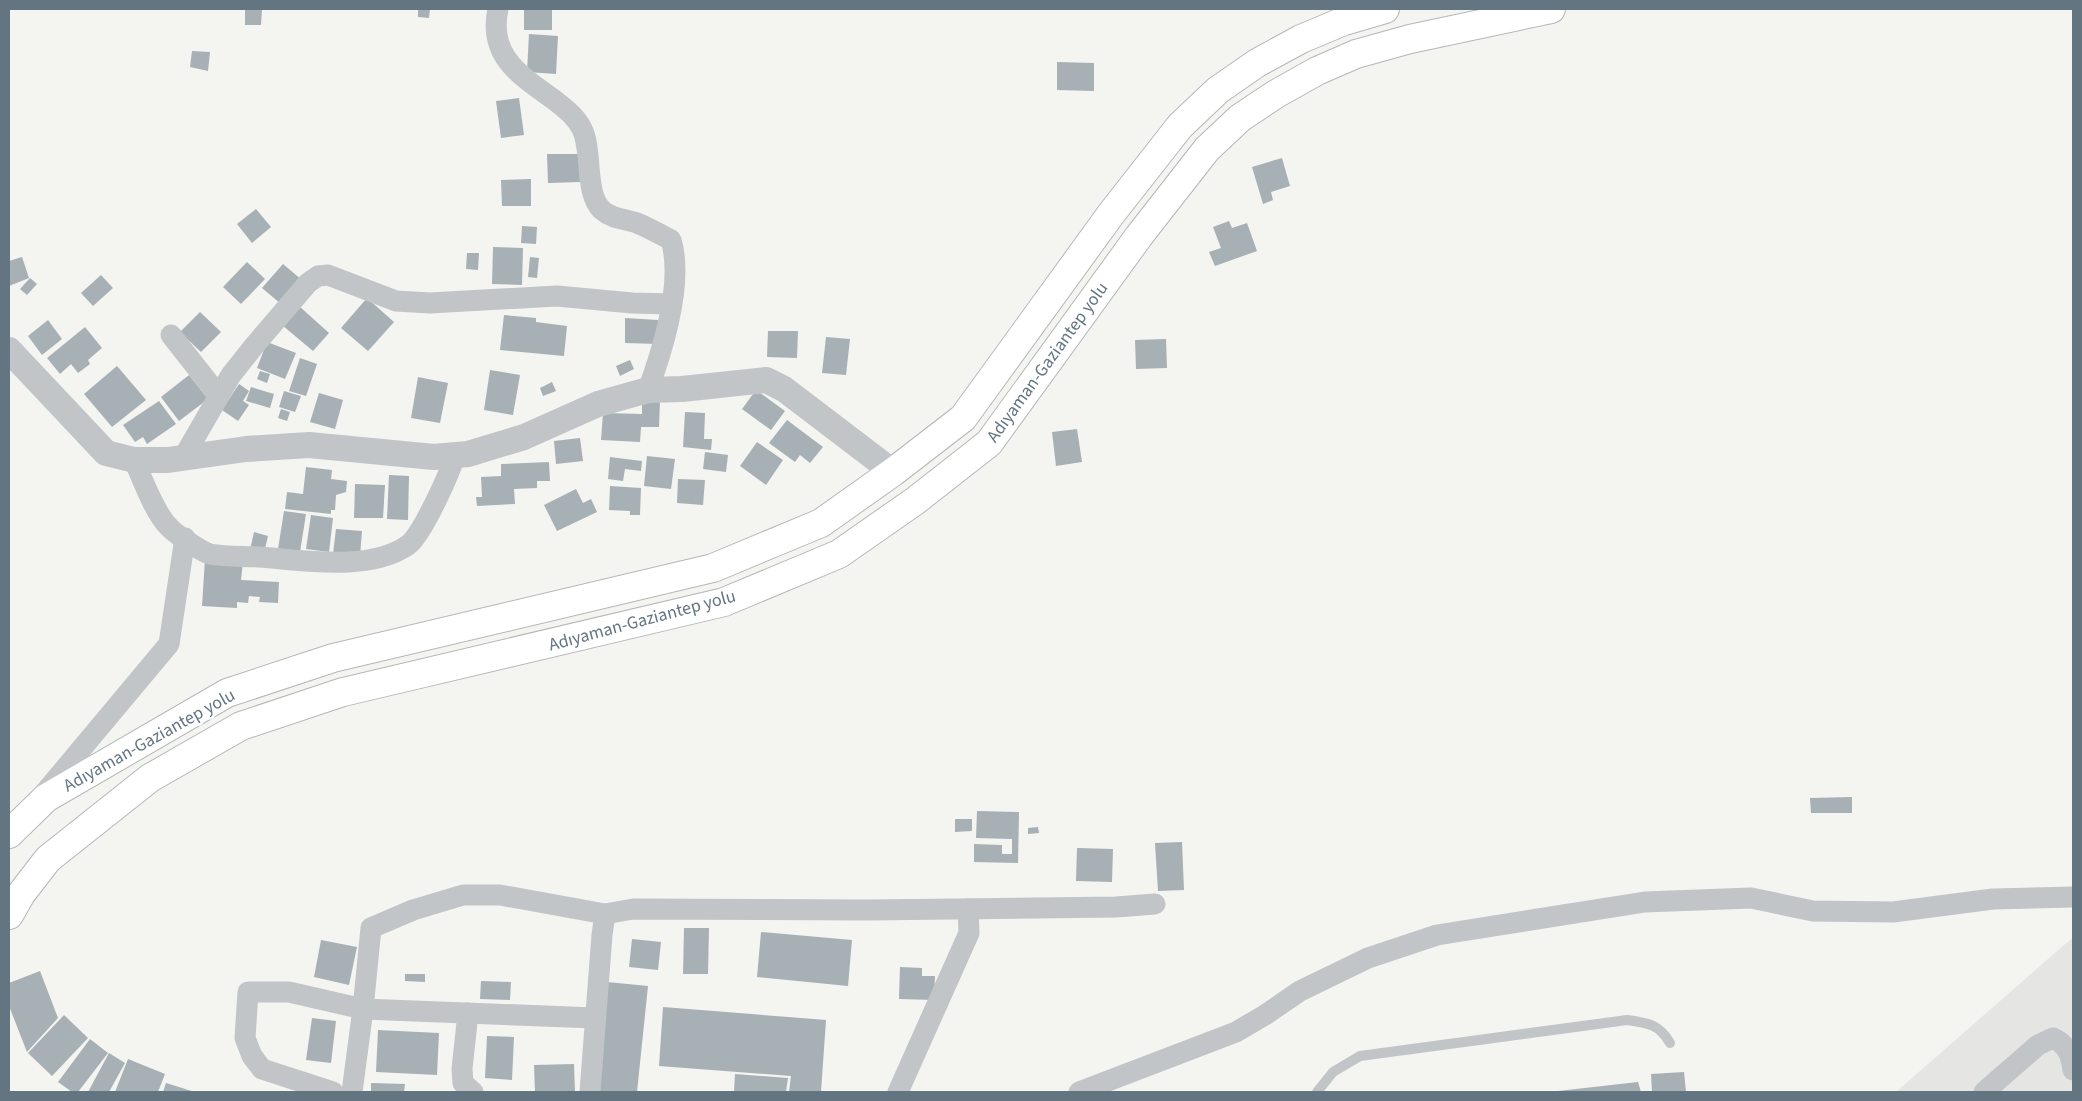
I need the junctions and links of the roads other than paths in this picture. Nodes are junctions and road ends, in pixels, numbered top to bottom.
1 (498, 9) edge
2 (1385, 9) edge
3 (1551, 9) edge
4 (671, 304) junction
5 (171, 335) dead end
6 (9, 350) edge
7 (648, 390) junction
8 (220, 396) junction
9 (455, 455) junction
10 (183, 458) junction
11 (134, 460) junction
12 (893, 472) junction
13 (185, 538) junction
14 (28, 814) junction
15 (9, 834) edge
16 (2073, 897) edge
17 (1155, 904) dead end
18 (968, 908) junction
19 (605, 914) junction
20 (9, 915) edge
21 (363, 1009) junction
22 (468, 1013) junction
23 (596, 1018) junction
24 (1670, 1043) dead end
25 (2073, 1070) edge
26 (333, 1092) edge
27 (352, 1092) edge
28 (473, 1092) edge
29 (590, 1092) edge
30 (898, 1092) edge
31 (1079, 1092) edge
32 (1317, 1092) edge
33 (1984, 1092) edge

1 - 4 street
2 - 12 highway, Adıyaman-Gaziantep yolu
3 - 20 highway, Adıyaman-Gaziantep yolu
4 - 7 street
4 - 8 street
5 - 8 street
6 - 11 street
7 - 9 street
7 - 12 street
8 - 10 street
9 - 10 street
9 - 13 street
10 - 11 street
11 - 13 street
12 - 14 highway, Adıyaman-Gaziantep yolu
13 - 14 street
14 - 15 highway, Adıyaman-Gaziantep yolu
16 - 31 street
17 - 18 street
18 - 19 street
18 - 30 street
19 - 21 street
19 - 23 street
21 - 22 street
21 - 26 street
21 - 27 street
22 - 23 street
22 - 28 street
23 - 29 street
24 - 32 lane
25 - 33 street

